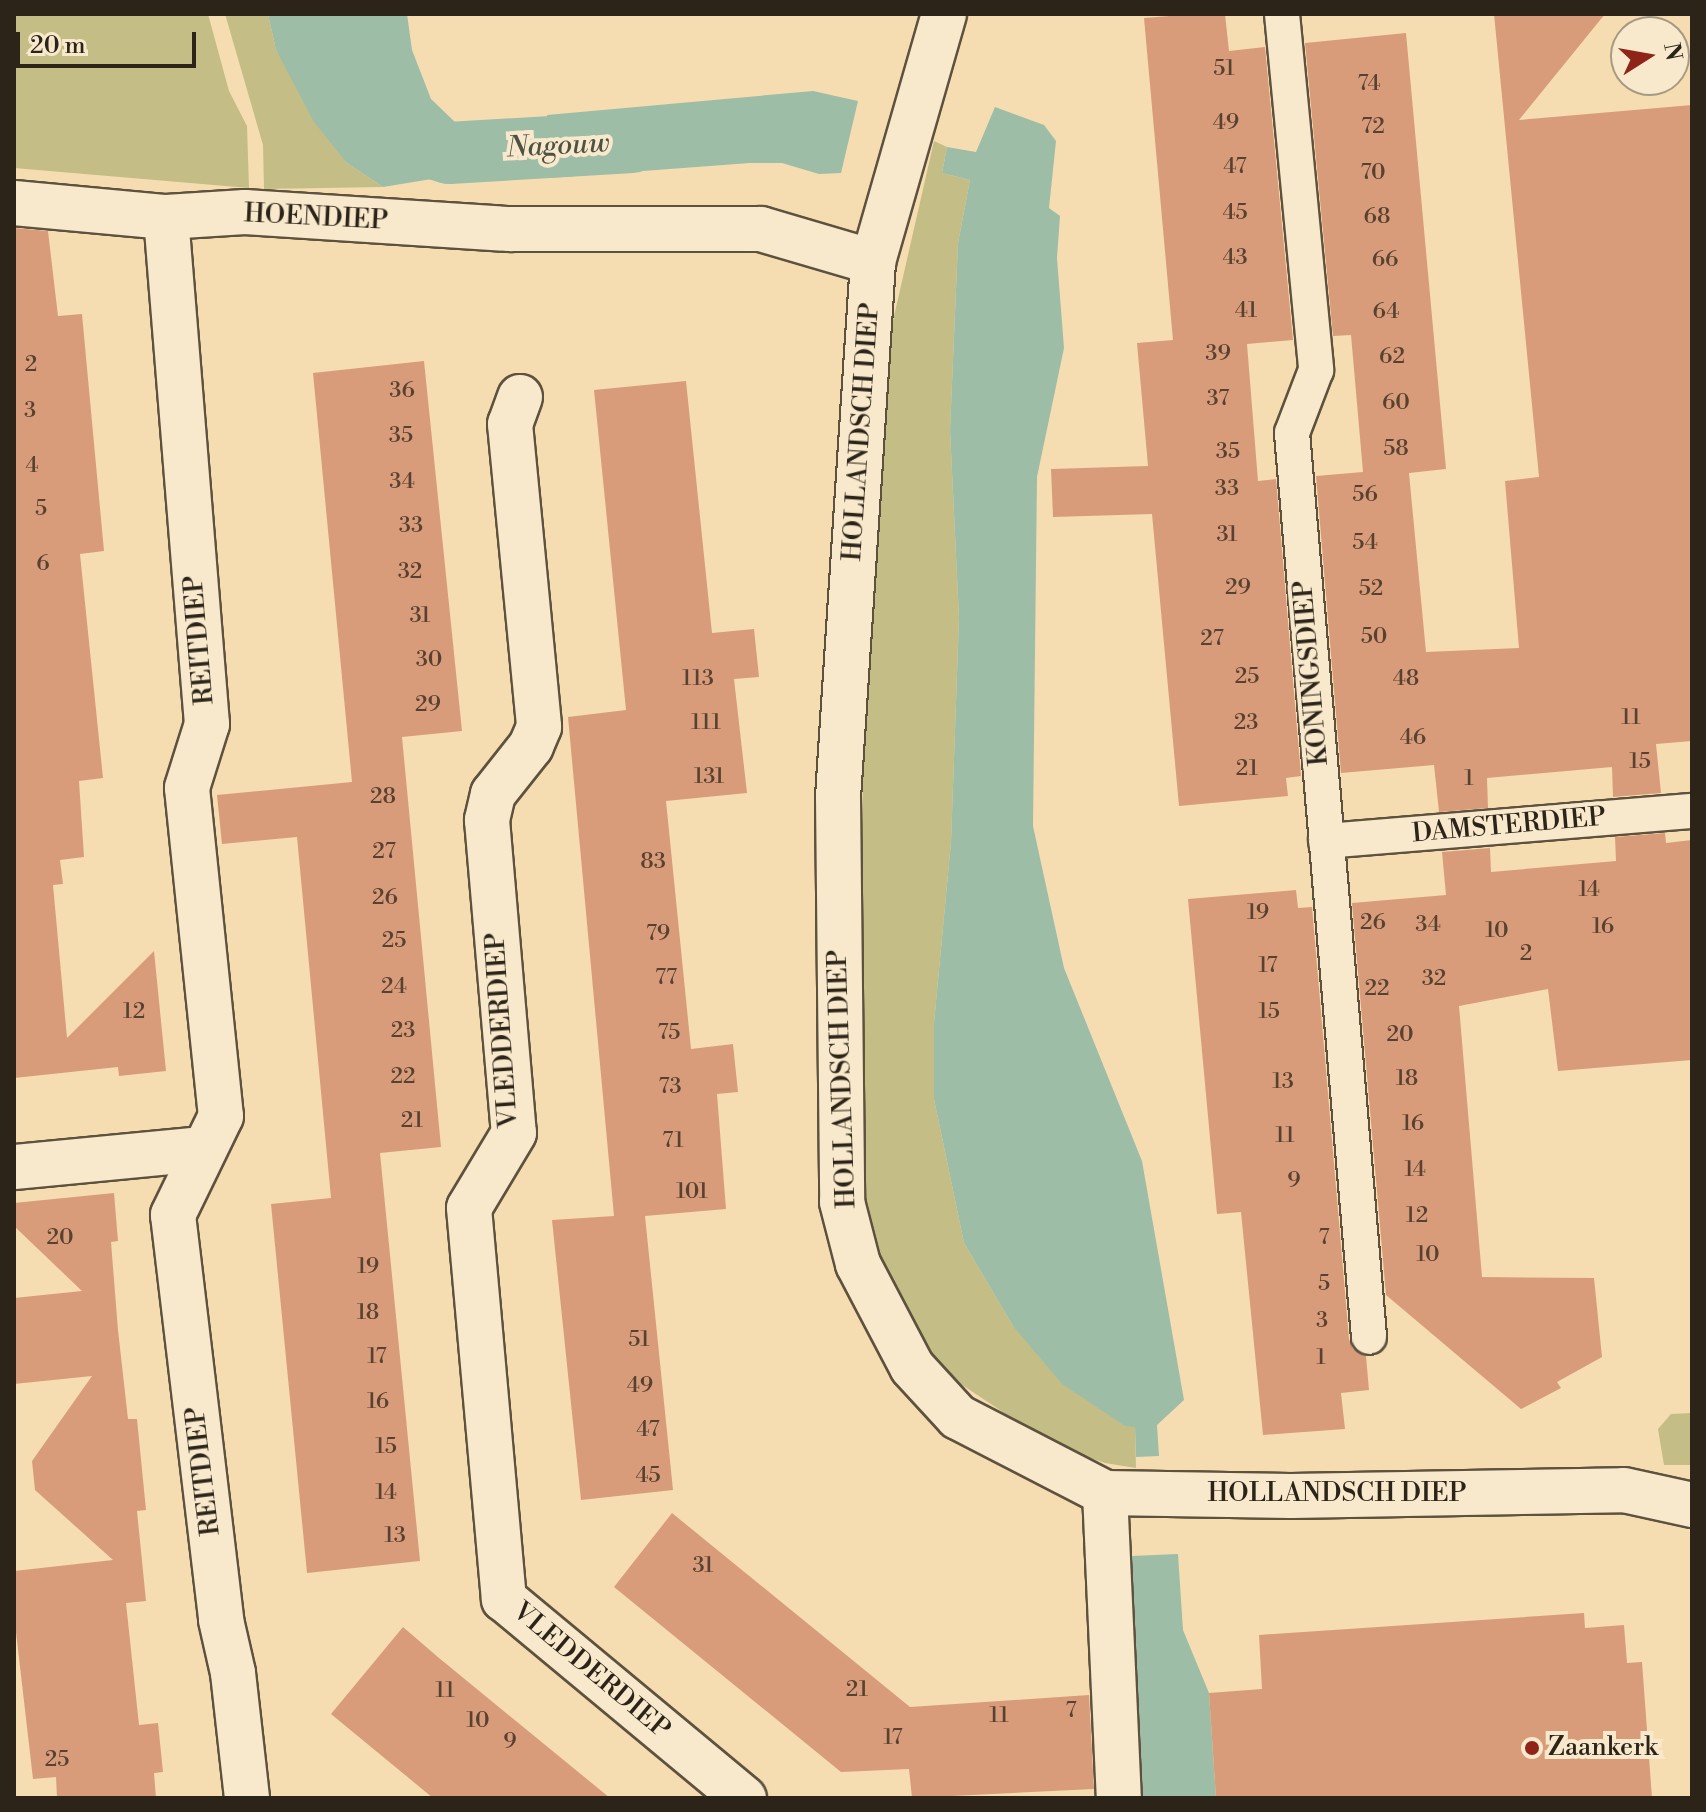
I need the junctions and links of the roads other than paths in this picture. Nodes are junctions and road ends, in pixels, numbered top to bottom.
1 (944, 14) edge
2 (1282, 14) edge
3 (14, 203) edge
4 (166, 217) junction
5 (873, 262) junction
6 (520, 397) dead end
7 (1692, 811) edge
8 (1326, 841) junction
9 (202, 1149) junction
10 (14, 1167) edge
11 (1369, 1337) dead end
12 (1105, 1493) junction
13 (1692, 1505) edge
14 (247, 1798) edge
15 (744, 1798) edge
16 (1119, 1798) edge

1 - 5 street, HOLLANDSCH DIEP
2 - 8 street, KONINGSDIEP
3 - 4 street, HOENDIEP
4 - 5 street, HOENDIEP
4 - 9 street, REITDIEP
5 - 12 street, HOLLANDSCH DIEP
6 - 15 street, VLEDDERDIEP
7 - 8 street, DAMSTERDIEP
8 - 11 street, KONINGSDIEP
9 - 10 street
9 - 14 street, REITDIEP
12 - 13 street, HOLLANDSCH DIEP
12 - 16 street

